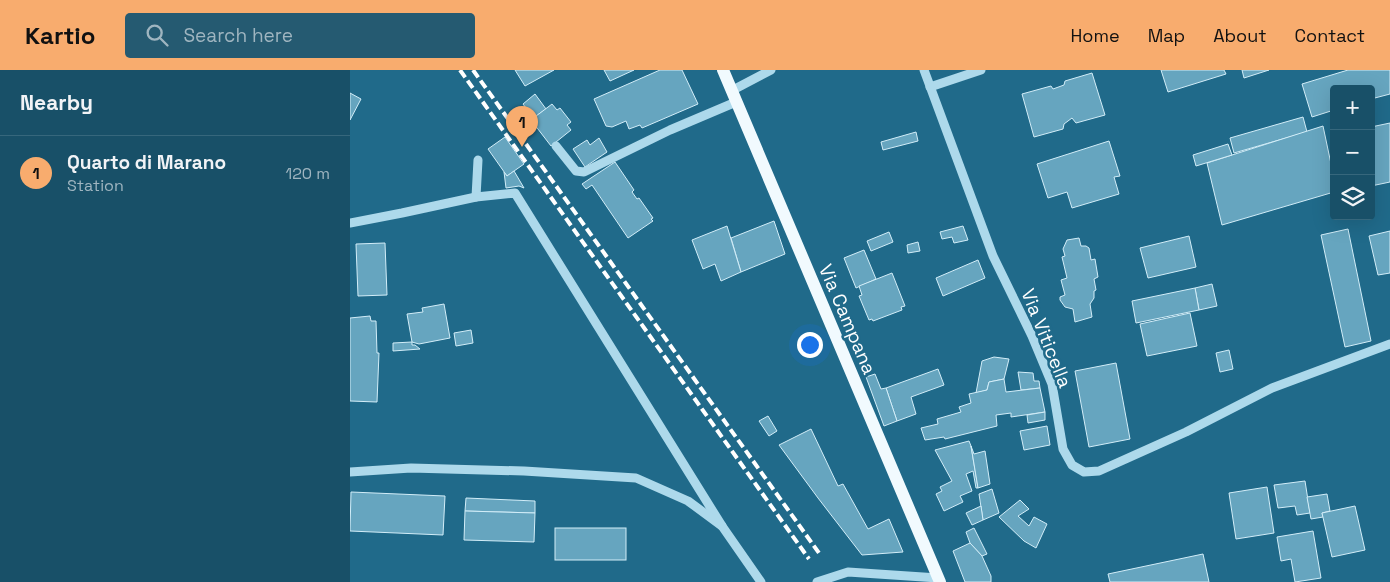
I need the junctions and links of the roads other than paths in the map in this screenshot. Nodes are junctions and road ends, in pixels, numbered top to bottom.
1 (723, 70) edge
2 (771, 70) edge
3 (924, 70) edge
4 (982, 70) edge
5 (930, 87) junction
6 (734, 96) junction
7 (556, 146) dead end
8 (478, 160) dead end
9 (476, 197) junction
10 (350, 222) edge
11 (1390, 344) edge
12 (350, 472) edge
13 (722, 526) junction
14 (939, 580) edge
15 (762, 582) edge
16 (817, 582) edge

1 - 6 main road, Via Campana
2 - 6 street
3 - 5 street, Via Viticella
4 - 5 street
5 - 11 street, Via Viticella
6 - 7 street
6 - 14 main road, Via Campana
8 - 9 street
9 - 10 street
9 - 13 street
12 - 13 street
13 - 15 street
14 - 16 street

